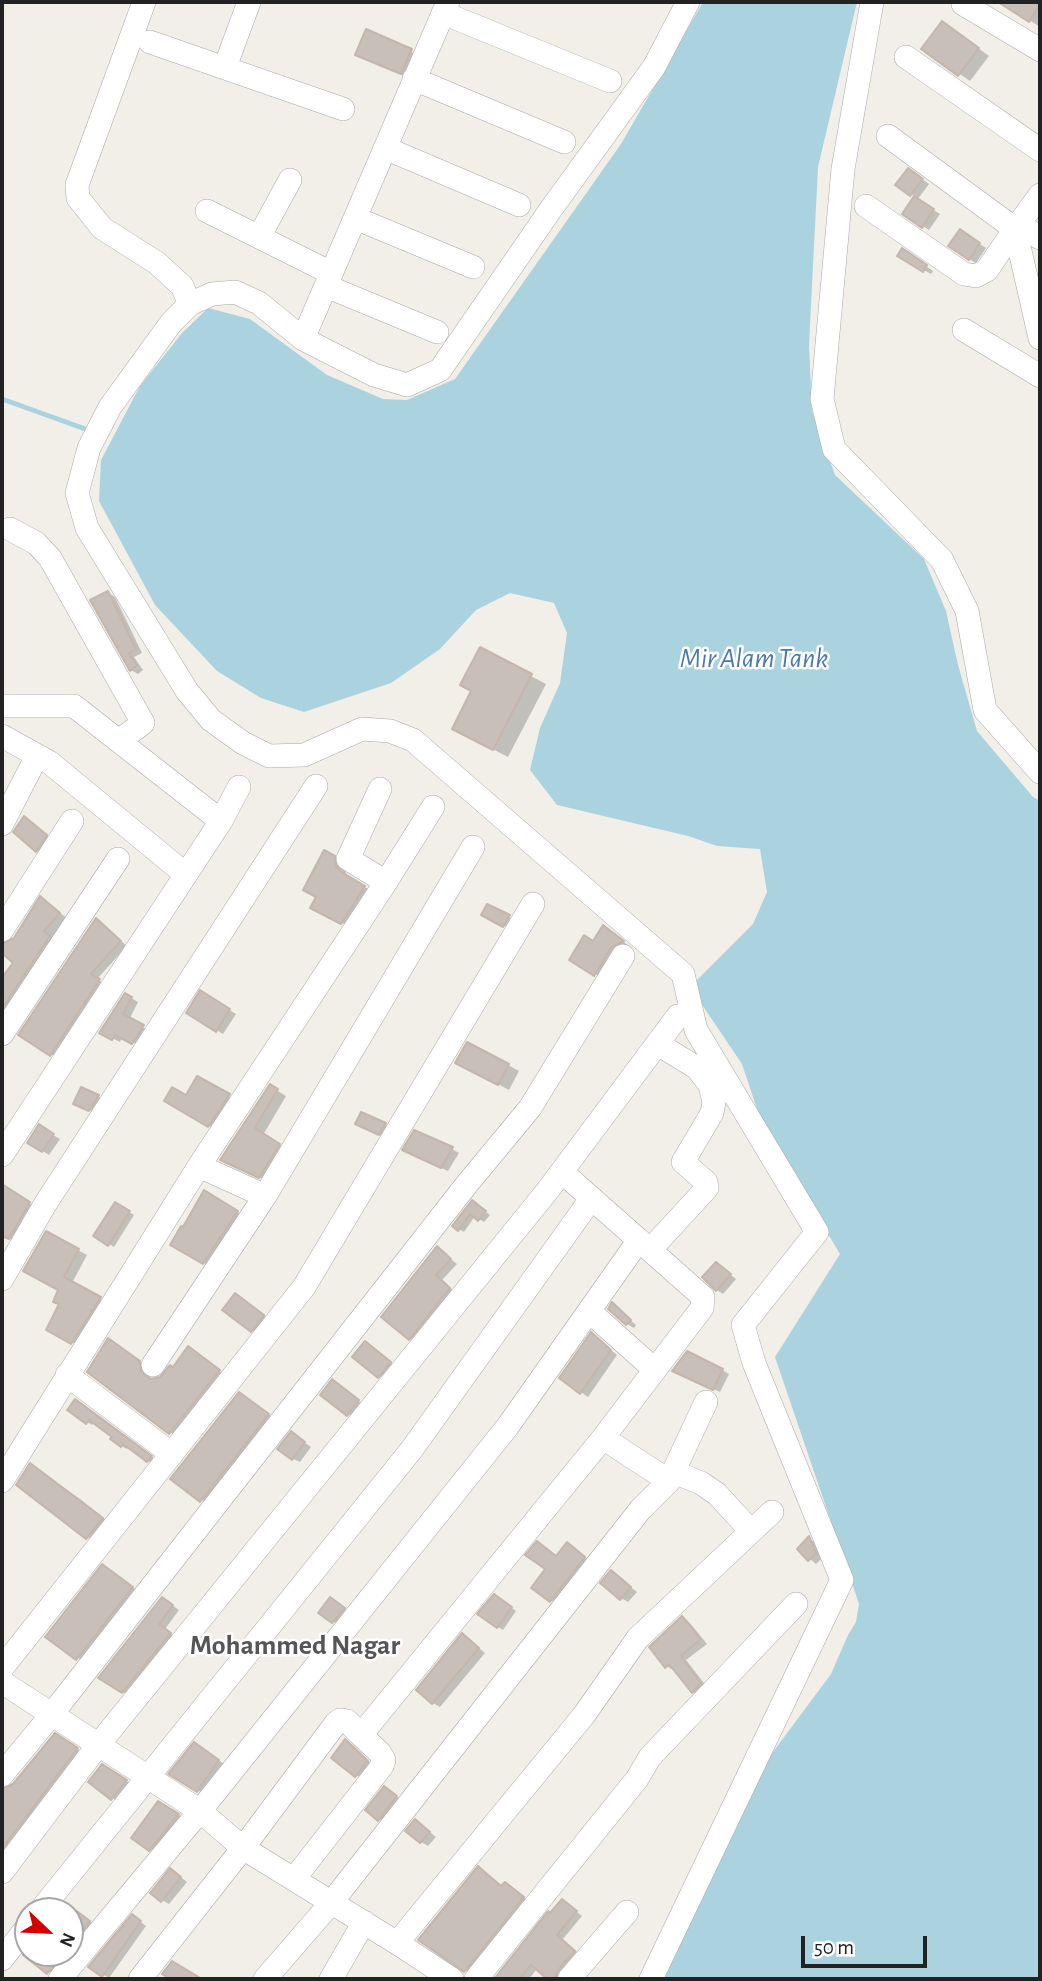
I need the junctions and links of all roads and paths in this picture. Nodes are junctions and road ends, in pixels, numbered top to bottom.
1 (144, 2) edge
2 (249, 2) edge
3 (688, 2) edge
4 (872, 2) edge
5 (963, 4) dead end
6 (445, 7) edge
7 (150, 41) dead end
8 (1040, 50) edge
9 (906, 57) dead end
10 (225, 67) junction
11 (414, 79) junction
12 (610, 81) dead end
13 (343, 109) dead end
14 (888, 136) dead end
15 (564, 142) dead end
16 (385, 148) junction
17 (1040, 150) edge
18 (290, 180) dead end
19 (1040, 195) edge
20 (519, 205) dead end
21 (866, 206) dead end
22 (206, 211) dead end
23 (355, 218) junction
24 (1017, 226) junction
25 (259, 237) junction
26 (1040, 238) edge
27 (473, 267) dead end
28 (329, 280) junction
29 (190, 304) junction
30 (964, 330) dead end
31 (1040, 331) edge
32 (437, 332) dead end
33 (303, 340) junction
34 (1040, 376) edge
35 (10, 529) dead end
36 (2, 706) edge
37 (2, 736) edge
38 (120, 740) junction
39 (37, 756) junction
40 (1040, 772) edge
41 (316, 786) dead end
42 (239, 787) dead end
43 (380, 789) dead end
44 (433, 807) dead end
45 (3, 820) edge
46 (72, 821) dead end
47 (220, 821) junction
48 (473, 847) dead end
49 (118, 859) dead end
50 (184, 873) junction
51 (386, 882) junction
52 (533, 904) dead end
53 (2, 930) edge
54 (623, 956) dead end
55 (678, 1016) dead end
56 (2, 1034) edge
57 (658, 1044) junction
58 (2, 1155) edge
59 (199, 1166) junction
60 (562, 1172) junction
61 (265, 1196) junction
62 (591, 1199) junction
63 (645, 1245) junction
64 (2, 1279) edge
65 (589, 1311) junction
66 (153, 1365) dead end
67 (654, 1369) junction
68 (67, 1375) junction
69 (706, 1402) dead end
70 (603, 1437) junction
71 (172, 1454) junction
72 (672, 1477) junction
73 (2, 1481) edge
74 (772, 1512) dead end
75 (751, 1531) junction
76 (796, 1604) dead end
77 (2, 1668) edge
78 (2, 1682) edge
79 (52, 1714) junction
80 (361, 1735) junction
81 (99, 1744) junction
82 (2, 1775) edge
83 (148, 1777) junction
84 (200, 1811) junction
85 (243, 1848) junction
86 (2, 1872) edge
87 (294, 1879) junction
88 (51, 1897) edge
89 (331, 1903) junction
90 (627, 1912) dead end
91 (364, 1922) junction
92 (397, 1942) junction
93 (14, 1944) edge
94 (2, 1959) edge
95 (445, 1978) edge
96 (60, 1979) edge
97 (140, 1979) edge
98 (265, 1979) edge
99 (331, 1979) edge
100 (476, 1979) edge
101 (569, 1979) edge
102 (651, 1979) edge

1 - 29 street
2 - 10 street
3 - 33 street
4 - 40 street
5 - 8 street
6 - 11 street
6 - 12 street
7 - 10 street
9 - 17 street
10 - 13 street
11 - 15 street
11 - 16 street
14 - 24 street
16 - 20 street
16 - 23 street
18 - 25 street
19 - 24 street
21 - 24 street
22 - 25 street
23 - 27 street
23 - 28 street
24 - 26 street
24 - 31 street
25 - 28 street
28 - 32 street
28 - 33 street
29 - 33 street
29 - 102 street
30 - 34 street
35 - 38 street
36 - 38 street
37 - 39 street
38 - 47 street
39 - 45 street
39 - 50 street
41 - 64 street
42 - 47 street
43 - 51 street
44 - 51 street
46 - 53 street
47 - 50 street
48 - 61 street
49 - 56 street
50 - 58 street
51 - 59 street
52 - 71 street
54 - 79 street
55 - 57 street
57 - 60 street
57 - 63 street
59 - 61 street
59 - 68 street
60 - 62 street
60 - 81 street
61 - 66 street
62 - 63 street
62 - 83 street
63 - 65 street
63 - 67 street
65 - 67 street
65 - 84 street
67 - 70 street
68 - 71 street
68 - 73 street
69 - 72 street
70 - 72 street
70 - 80 street
71 - 77 street
72 - 75 street
72 - 89 street
74 - 75 street
75 - 92 street
76 - 100 street
78 - 79 street
79 - 81 street
79 - 82 street
80 - 85 street
80 - 87 street
81 - 83 street
81 - 86 street
83 - 84 street
83 - 88 street
84 - 85 street
84 - 96 street
85 - 87 street
85 - 97 street
87 - 89 street
89 - 91 street
89 - 98 street
90 - 101 street
91 - 92 street
91 - 99 street
92 - 95 street
93 - 94 street

